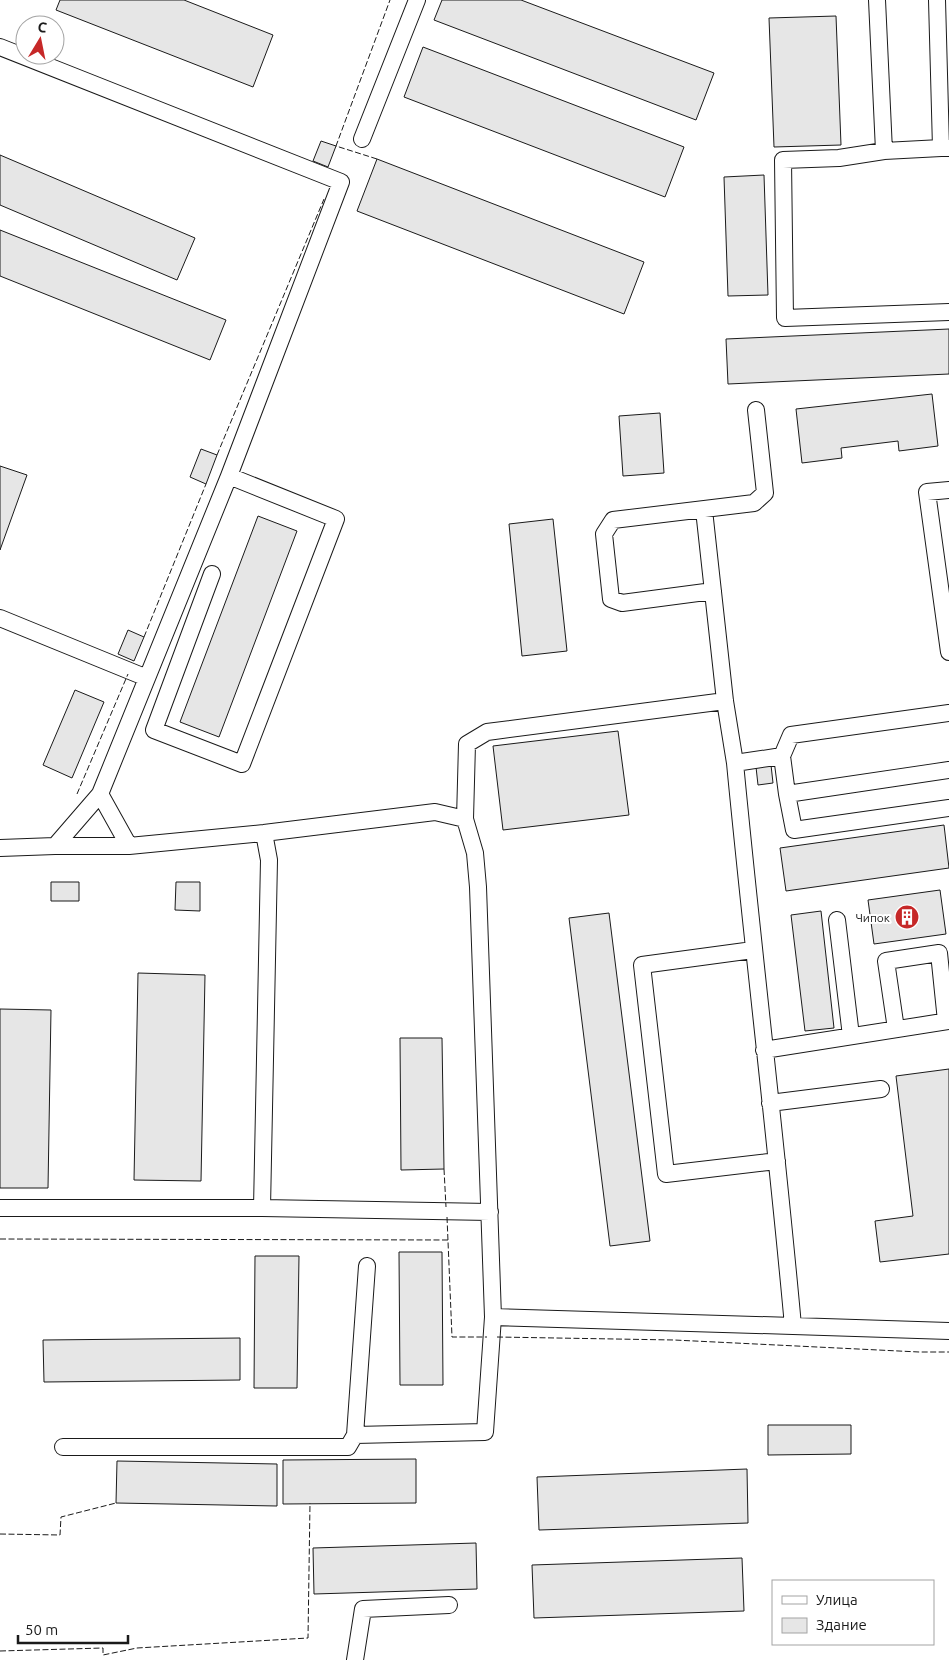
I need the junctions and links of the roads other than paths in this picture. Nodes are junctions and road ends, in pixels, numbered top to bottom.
1 (417, 0) edge
2 (877, 0) edge
3 (937, 0) edge
4 (0, 47) edge
5 (362, 139) dead end
6 (945, 148) edge
7 (884, 151) junction
8 (949, 312) edge
9 (756, 410) dead end
10 (229, 476) junction
11 (949, 490) edge
12 (704, 510) junction
13 (212, 574) dead end
14 (713, 591) junction
15 (0, 618) edge
16 (949, 652) edge
17 (147, 678) junction
18 (725, 701) junction
19 (949, 713) edge
20 (782, 756) junction
21 (735, 763) junction
22 (949, 770) edge
23 (100, 794) junction
24 (787, 794) junction
25 (949, 808) edge
26 (465, 819) junction
27 (264, 833) junction
28 (55, 846) junction
29 (129, 846) junction
30 (0, 848) edge
31 (837, 920) dead end
32 (753, 950) junction
33 (947, 1021) edge
34 (896, 1029) junction
35 (851, 1036) junction
36 (764, 1050) junction
37 (881, 1088) dead end
38 (770, 1103) junction
39 (777, 1161) junction
40 (0, 1208) edge
41 (262, 1208) junction
42 (490, 1212) junction
43 (367, 1266) dead end
44 (493, 1318) junction
45 (793, 1326) junction
46 (949, 1331) edge
47 (354, 1435) junction
48 (63, 1447) dead end
49 (449, 1605) dead end
50 (355, 1660) edge

1 - 5 street
2 - 7 street
3 - 6 street
4 - 10 street
6 - 7 street
7 - 8 street
9 - 12 street
10 - 13 street
10 - 17 street
11 - 16 street
12 - 14 street
12 - 14 street
14 - 18 street
15 - 17 street
17 - 23 street
18 - 21 street
18 - 26 street
19 - 20 street
20 - 21 street
20 - 24 street
21 - 32 street
22 - 24 street
23 - 28 street
23 - 29 street
24 - 25 street
26 - 27 street
26 - 42 street
27 - 29 street
27 - 41 street
28 - 29 street
28 - 30 street
31 - 35 street
32 - 36 street
32 - 39 street
33 - 34 street
33 - 34 street
34 - 35 street
35 - 36 street
36 - 38 street
37 - 38 street
38 - 39 street
39 - 45 street
40 - 41 street
41 - 42 street
42 - 44 street
43 - 47 street
44 - 45 street
44 - 47 street
45 - 46 street
47 - 48 street
49 - 50 street

